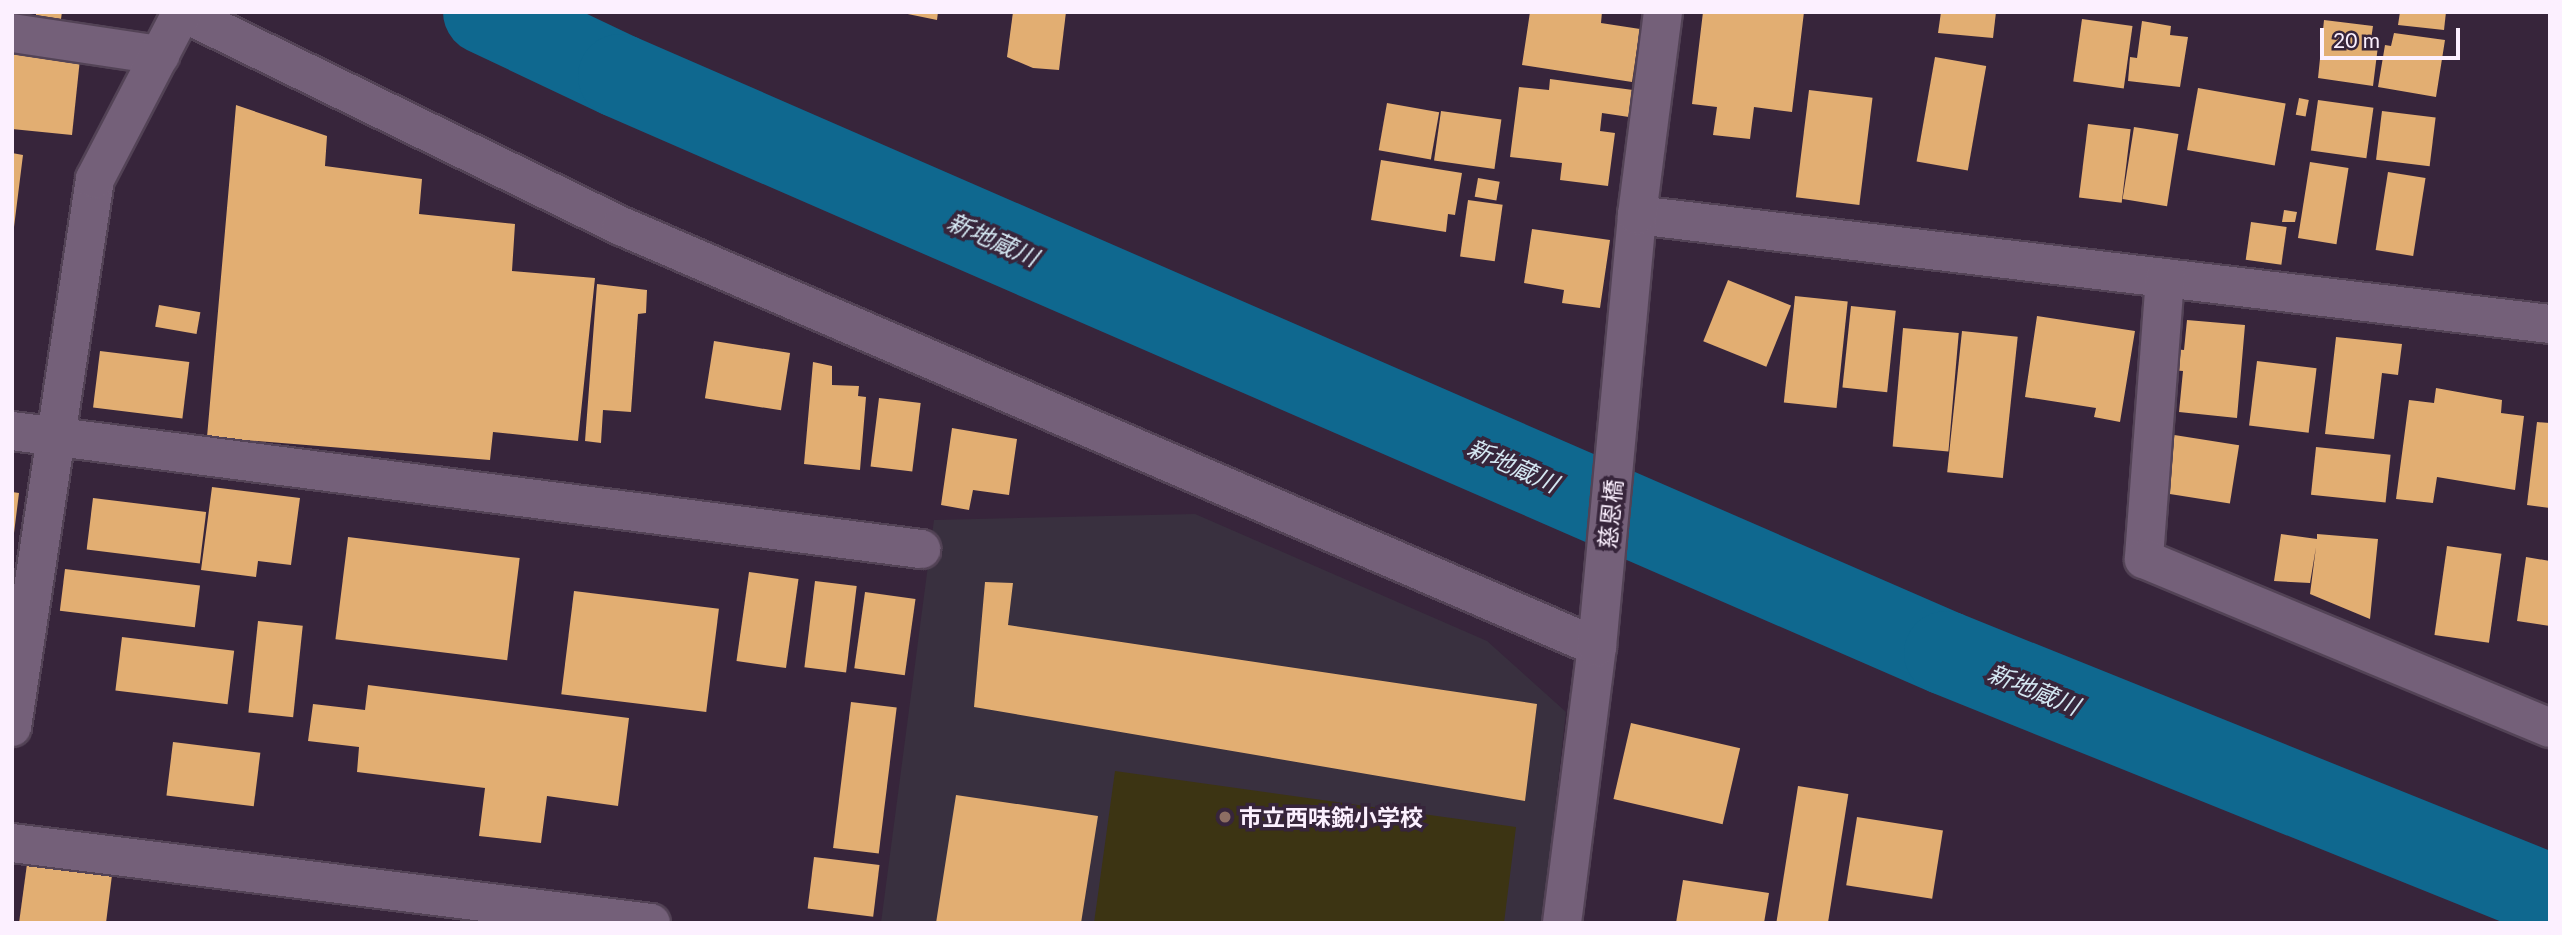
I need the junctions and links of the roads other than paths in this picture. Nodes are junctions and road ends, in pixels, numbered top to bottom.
1 (182, 12) edge
2 (1663, 12) edge
3 (12, 33) edge
4 (159, 55) junction
5 (1637, 215) junction
6 (2165, 278) junction
7 (2550, 324) edge
8 (12, 431) edge
9 (54, 436) junction
10 (921, 549) dead end
11 (1597, 647) junction
12 (12, 727) edge
13 (2550, 727) edge
14 (12, 843) edge
15 (645, 922) edge
16 (1562, 923) edge

1 - 4 street
1 - 11 street
2 - 5 street, 慈恩橋
3 - 4 street
4 - 9 street
5 - 6 street
5 - 11 street, 慈恩橋
6 - 7 street
6 - 13 street
8 - 9 street
9 - 10 street
9 - 12 street
11 - 16 street, 慈恩橋
14 - 15 street

